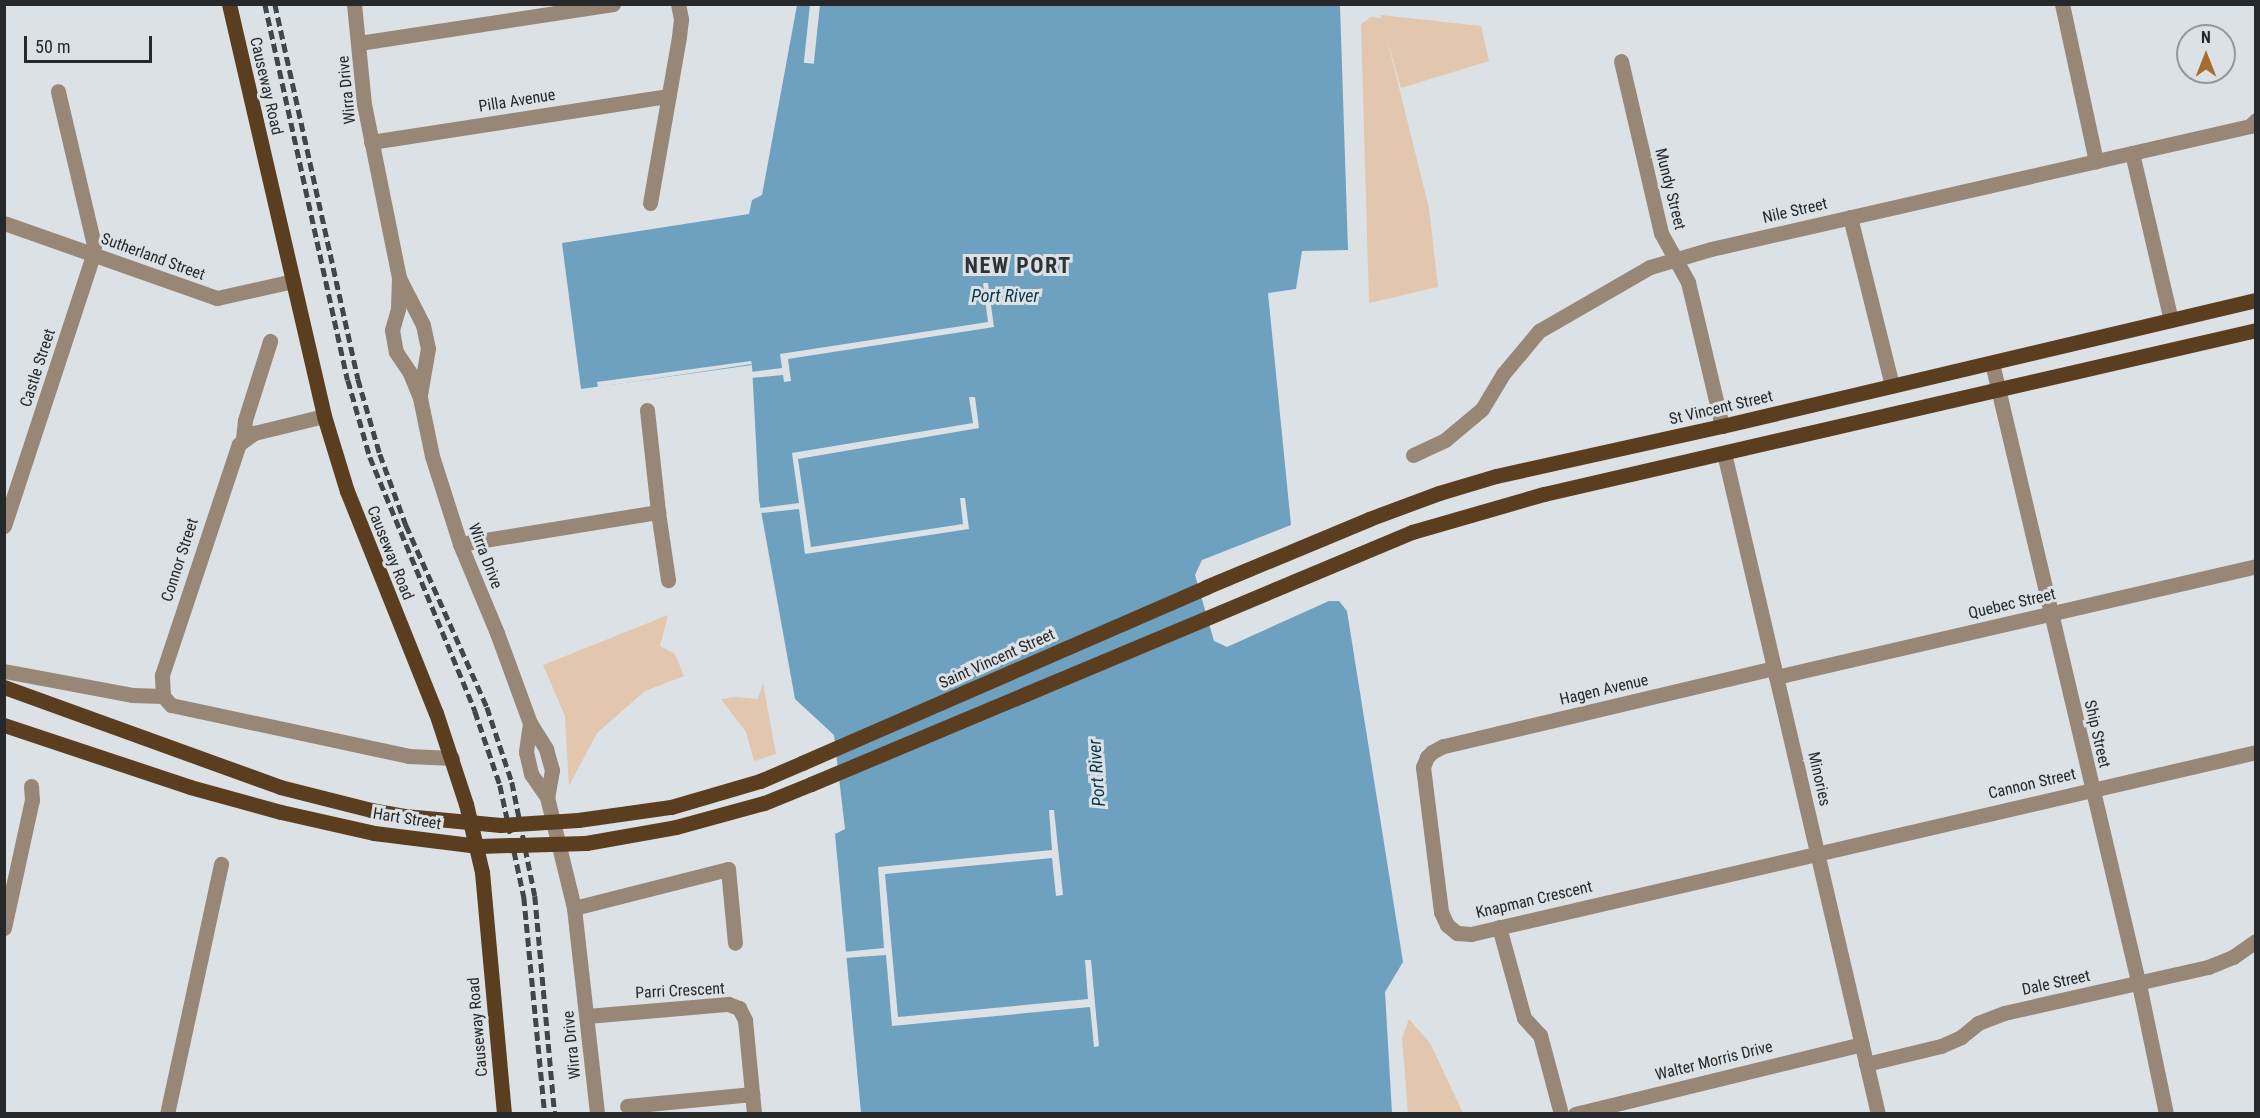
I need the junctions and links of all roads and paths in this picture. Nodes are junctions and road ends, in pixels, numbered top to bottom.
1 (229, 4) edge
2 (354, 4) edge
3 (613, 4) edge
4 (678, 4) edge
5 (2062, 4) edge
6 (360, 43) junction
7 (1621, 60) dead end
8 (58, 91) dead end
9 (668, 96) junction
10 (2254, 125) edge
11 (371, 142) junction
12 (2132, 153) junction
13 (2096, 162) junction
14 (650, 203) dead end
15 (1850, 217) junction
16 (4, 223) edge
17 (93, 255) junction
18 (1675, 259) junction
19 (399, 278) junction
20 (293, 281) junction
21 (2256, 300) edge
22 (2171, 320) junction
23 (2256, 330) edge
24 (270, 341) dead end
25 (1992, 363) junction
26 (1892, 386) junction
27 (1999, 390) junction
28 (420, 398) junction
29 (647, 410) dead end
30 (324, 416) junction
31 (1722, 426) junction
32 (243, 439) junction
33 (1724, 453) junction
34 (1413, 455) dead end
35 (658, 512) junction
36 (4, 526) edge
37 (460, 544) junction
38 (2256, 566) edge
39 (668, 580) dead end
40 (1206, 587) joint
41 (2051, 614) junction
42 (4, 671) edge
43 (1775, 673) junction
44 (4, 687) edge
45 (163, 696) junction
46 (4, 725) edge
47 (1443, 746) joint
48 (2256, 752) edge
49 (452, 758) junction
50 (802, 763) joint
51 (31, 786) dead end
52 (2091, 789) junction
53 (1817, 852) junction
54 (221, 864) dead end
55 (574, 908) junction
56 (1499, 927) junction
57 (4, 928) edge
58 (2256, 941) edge
59 (735, 943) dead end
60 (2138, 983) junction
61 (587, 1016) junction
62 (1862, 1044) junction
63 (1866, 1064) junction
64 (752, 1094) junction
65 (627, 1106) dead end
66 (167, 1113) edge
67 (504, 1113) edge
68 (597, 1113) edge
69 (754, 1113) edge
70 (1561, 1113) edge
71 (1575, 1113) edge
72 (1878, 1113) edge
73 (2166, 1113) edge

1 - 20 main road, Causeway Road
2 - 6 street, Wirra Drive
3 - 6 street
4 - 9 street
5 - 13 street
6 - 11 street, Wirra Drive
7 - 18 street, Mundy Street
8 - 17 street
9 - 11 street, Pilla Avenue
9 - 14 street
10 - 12 street, Nile Street
11 - 19 street, Wirra Drive
12 - 13 street, Nile Street
12 - 22 street
13 - 15 street, Nile Street
15 - 18 street, Nile Street
15 - 26 street
16 - 17 street, Sutherland Street
17 - 20 street, Sutherland Street
17 - 36 street, Castle Street
18 - 31 street, Mundy Street
18 - 34 street, Nile Street
19 - 28 street, Wirra Drive
19 - 28 street, Wirra Drive
20 - 30 main road, Causeway Road
21 - 22 main road, St Vincent Street
22 - 25 main road, St Vincent Street
23 - 27 main road
24 - 32 street, Connor Street
25 - 26 main road, St Vincent Street
25 - 27 street, Ship Street
26 - 31 main road, St Vincent Street
27 - 33 main road
27 - 41 street, Ship Street
28 - 37 street, Wirra Drive
29 - 35 street
30 - 32 street
30 - 49 main road, Causeway Road
31 - 33 main road
31 - 40 main road, St Vincent Street
32 - 45 street, Connor Street
33 - 43 street, Minories
33 - 46 main road, Hart Street, bridge
35 - 37 street
35 - 39 street
37 - 55 street, Wirra Drive
38 - 41 street, Quebec Street
40 - 50 main road, Saint Vincent Street
41 - 43 street, Quebec Street
41 - 52 street, Ship Street
42 - 45 street
43 - 47 street, Hagen Avenue
43 - 53 street, Minories
44 - 50 main road, Hart Street, bridge
45 - 49 street
47 - 56 street, Knapman Crescent
48 - 52 street, Cannon Street
49 - 67 main road, Causeway Road
51 - 57 street
52 - 53 street, Cannon Street
52 - 60 street, Ship Street
53 - 56 street, Knapman Crescent
53 - 62 street, Minories
54 - 66 street
55 - 59 street
55 - 61 street, Wirra Drive
56 - 70 street
58 - 60 street, Dale Street
60 - 63 street, Dale Street
60 - 73 street, Ship Street
61 - 64 street, Parri Crescent
61 - 68 street, Wirra Drive
62 - 63 street, Minories
62 - 71 street, Walter Morris Drive
63 - 72 street, Minories
64 - 65 street
64 - 69 street, Parri Crescent

